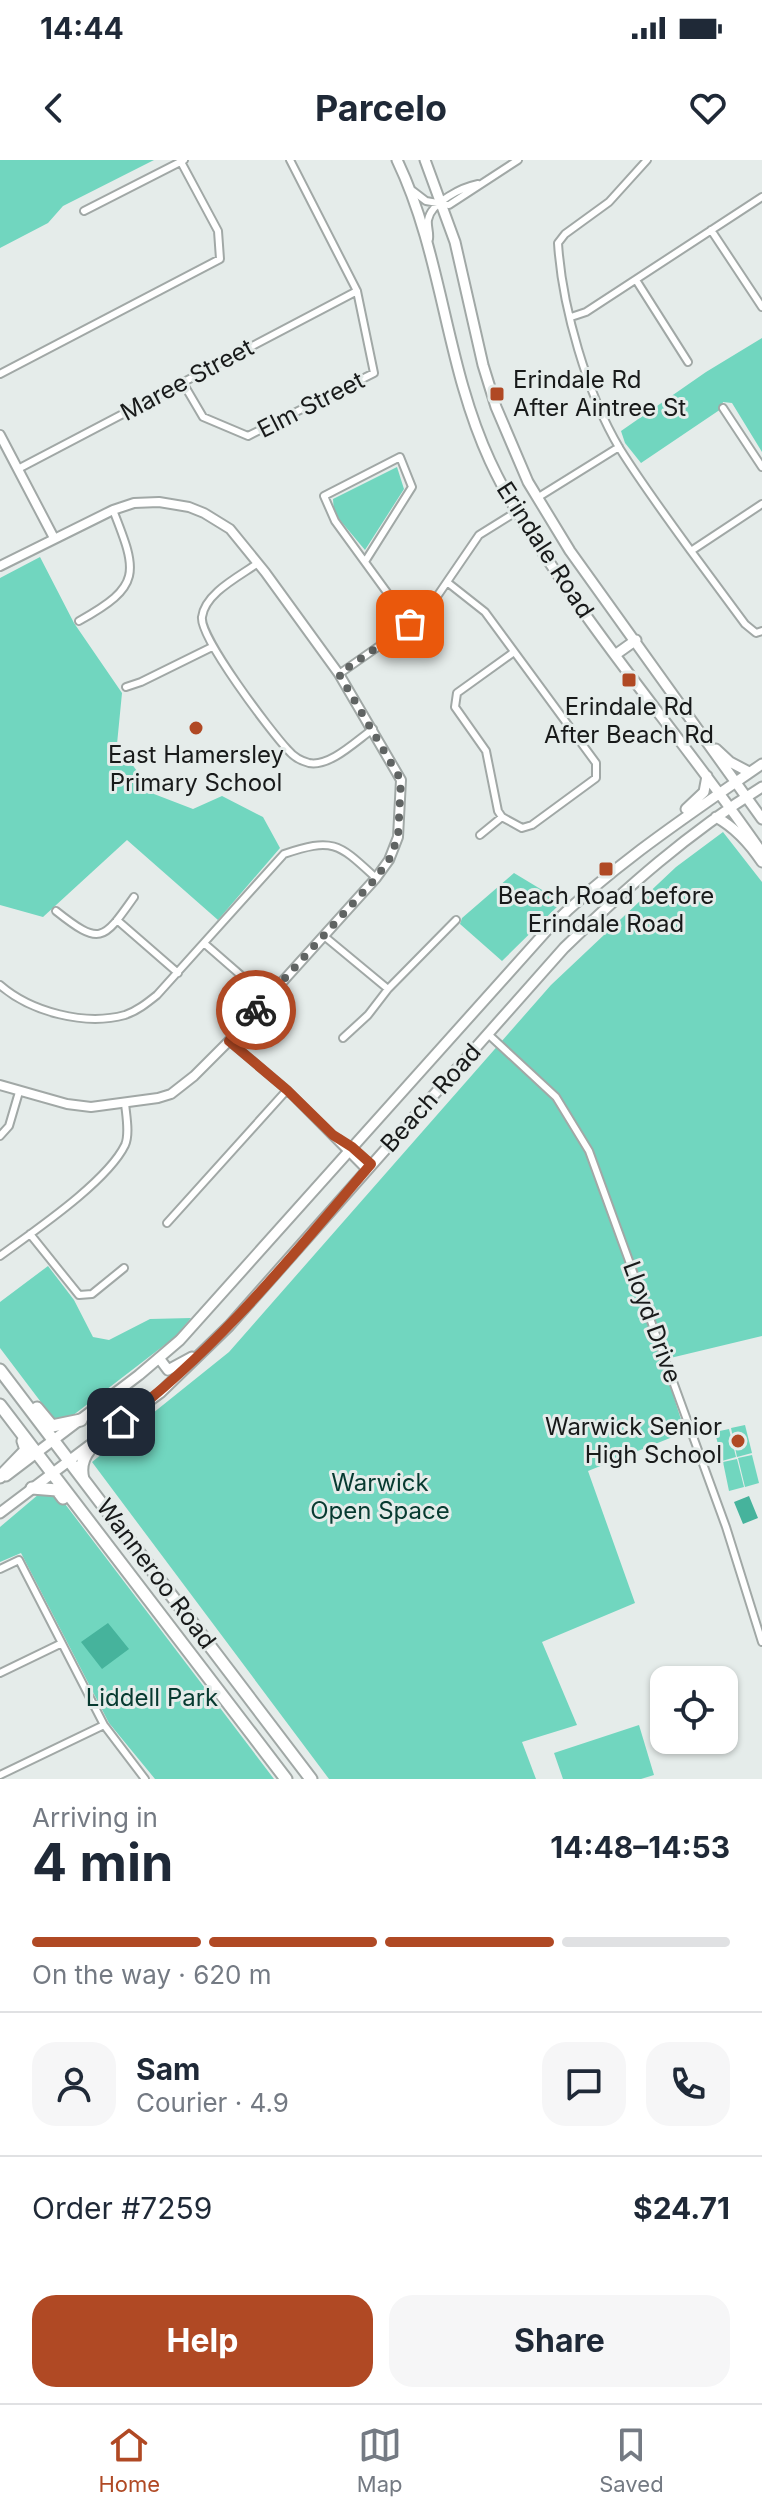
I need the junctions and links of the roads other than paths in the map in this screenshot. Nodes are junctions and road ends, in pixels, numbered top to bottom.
1 (290, 160) edge
2 (397, 160) edge
3 (425, 160) edge
4 (518, 160) edge
5 (647, 160) edge
6 (183, 161) edge
7 (410, 189) junction
8 (762, 197) edge
9 (442, 203) junction
10 (84, 211) dead end
11 (711, 230) junction
12 (428, 243) junction
13 (636, 280) junction
14 (357, 291) junction
15 (762, 307) edge
16 (571, 317) junction
17 (688, 362) dead end
18 (0, 374) edge
19 (183, 383) junction
20 (723, 408) dead end
21 (0, 435) edge
22 (619, 447) junction
23 (762, 467) edge
24 (18, 469) junction
25 (536, 498) junction
26 (762, 504) edge
27 (113, 510) junction
28 (516, 512) junction
29 (54, 538) junction
30 (691, 551) junction
31 (366, 560) junction
32 (258, 563) junction
33 (0, 566) edge
34 (447, 582) junction
35 (79, 621) dead end
36 (410, 624) junction
37 (762, 631) edge
38 (636, 640) junction
39 (212, 647) junction
40 (514, 652) junction
41 (615, 655) junction
42 (339, 674) junction
43 (126, 687) dead end
44 (689, 716) junction
45 (373, 729) junction
46 (762, 764) edge
47 (749, 772) junction
48 (707, 776) junction
49 (735, 782) junction
50 (762, 787) edge
51 (720, 793) junction
52 (746, 798) junction
53 (762, 799) edge
54 (730, 808) junction
55 (502, 817) junction
56 (716, 817) junction
57 (760, 817) edge
58 (661, 832) junction
59 (480, 835) dead end
60 (762, 853) edge
61 (762, 862) edge
62 (376, 878) junction
63 (134, 897) dead end
64 (56, 911) dead end
65 (117, 920) junction
66 (456, 920) dead end
67 (324, 936) junction
68 (205, 944) junction
69 (178, 973) junction
70 (0, 985) edge
71 (388, 989) junction
72 (267, 998) junction
73 (488, 1034) junction
74 (343, 1038) dead end
75 (229, 1041) junction
76 (0, 1085) edge
77 (287, 1090) junction
78 (19, 1092) junction
79 (125, 1103) junction
80 (0, 1136) edge
81 (350, 1150) junction
82 (369, 1167) junction
83 (167, 1223) dead end
84 (30, 1234) junction
85 (0, 1256) edge
86 (124, 1268) dead end
87 (211, 1344) junction
88 (159, 1358) junction
89 (0, 1370) edge
90 (0, 1405) edge
91 (142, 1406) junction
92 (81, 1420) junction
93 (21, 1434) junction
94 (53, 1441) junction
95 (36, 1454) junction
96 (69, 1461) junction
97 (51, 1474) junction
98 (0, 1479) edge
99 (83, 1479) junction
100 (32, 1488) junction
101 (0, 1513) edge
102 (0, 1569) edge
103 (126, 1571) junction
104 (762, 1642) edge
105 (60, 1644) junction
106 (0, 1673) edge
107 (104, 1725) junction
108 (0, 1775) edge
109 (145, 1779) edge
110 (286, 1779) edge
111 (311, 1779) edge

1 - 14 street, Elm Street
2 - 7 main road, Erindale Road
3 - 9 main road, Erindale Road
4 - 9 street
5 - 16 street
6 - 10 street
6 - 18 street
7 - 9 street
7 - 12 main road, Erindale Road
8 - 11 street
9 - 12 street
9 - 25 main road, Erindale Road
11 - 13 street
11 - 15 street
12 - 28 main road, Erindale Road
13 - 16 street
13 - 17 street
14 - 19 street, Maree Street
14 - 19 street, Elm Street
16 - 22 street
19 - 24 street, Maree Street
20 - 23 street
21 - 24 street
22 - 25 street
22 - 30 street
24 - 29 street
25 - 38 main road, Erindale Road
26 - 30 street
27 - 29 street
27 - 32 street
27 - 35 street
28 - 34 street
28 - 41 main road, Erindale Road
29 - 33 street
30 - 37 street
31 - 31 street
31 - 36 street
32 - 39 street
32 - 42 street
34 - 36 street
34 - 40 street
36 - 42 street
38 - 41 main road
38 - 44 main road, Erindale Road
39 - 43 street
39 - 45 street
40 - 55 street
40 - 55 street
41 - 48 main road, Erindale Road
42 - 45 street
44 - 47 main road
44 - 49 main road, Erindale Road
45 - 62 street
46 - 47 main road, Beach Road
47 - 49 main road, Beach Road
48 - 51 main road, Erindale Road
48 - 58 main road
49 - 51 main road, Beach Road
49 - 52 main road, Erindale Road
50 - 52 main road, Beach Road
51 - 54 main road, Erindale Road
51 - 58 main road, Beach Road
52 - 54 main road, Beach Road
52 - 57 main road, Erindale Road
53 - 57 main road
54 - 56 main road, Beach Road
54 - 60 main road, Erindale Road
55 - 59 street
56 - 61 main road
56 - 73 main road, Beach Road
58 - 81 main road, Beach Road
62 - 67 street
62 - 68 street
63 - 65 street
64 - 65 street
65 - 69 street
66 - 71 street
67 - 71 street
67 - 72 street
68 - 69 street
68 - 72 street
69 - 70 street
71 - 74 street
72 - 75 street
73 - 82 main road, Beach Road
73 - 104 street, Lloyd Drive
75 - 77 street
75 - 79 street
76 - 78 street
77 - 81 street
77 - 83 street
78 - 79 street
78 - 80 street
79 - 84 street
81 - 82 street
81 - 88 main road, Beach Road
82 - 87 main road, Beach Road
84 - 85 street
84 - 86 street
87 - 88 main road
87 - 91 main road, Beach Road
88 - 92 main road, Beach Road
89 - 92 highway
89 - 94 highway, Wanneroo Road
90 - 93 highway, Wanneroo Road
91 - 96 main road, Beach Road
91 - 99 highway
92 - 94 main road, Beach Road
93 - 95 highway, Wanneroo Road
93 - 98 highway
94 - 95 main road, Beach Road
94 - 96 highway, Wanneroo Road
95 - 97 highway, Wanneroo Road
95 - 98 main road, Beach Road
96 - 97 main road, Beach Road
96 - 99 highway, Wanneroo Road
97 - 100 main road, Beach Road
97 - 103 highway, Wanneroo Road
99 - 111 highway, Wanneroo Road
100 - 101 main road, Beach Road
100 - 103 highway
102 - 105 street
103 - 110 highway, Wanneroo Road
105 - 106 street
105 - 107 street
107 - 108 street
107 - 109 street

